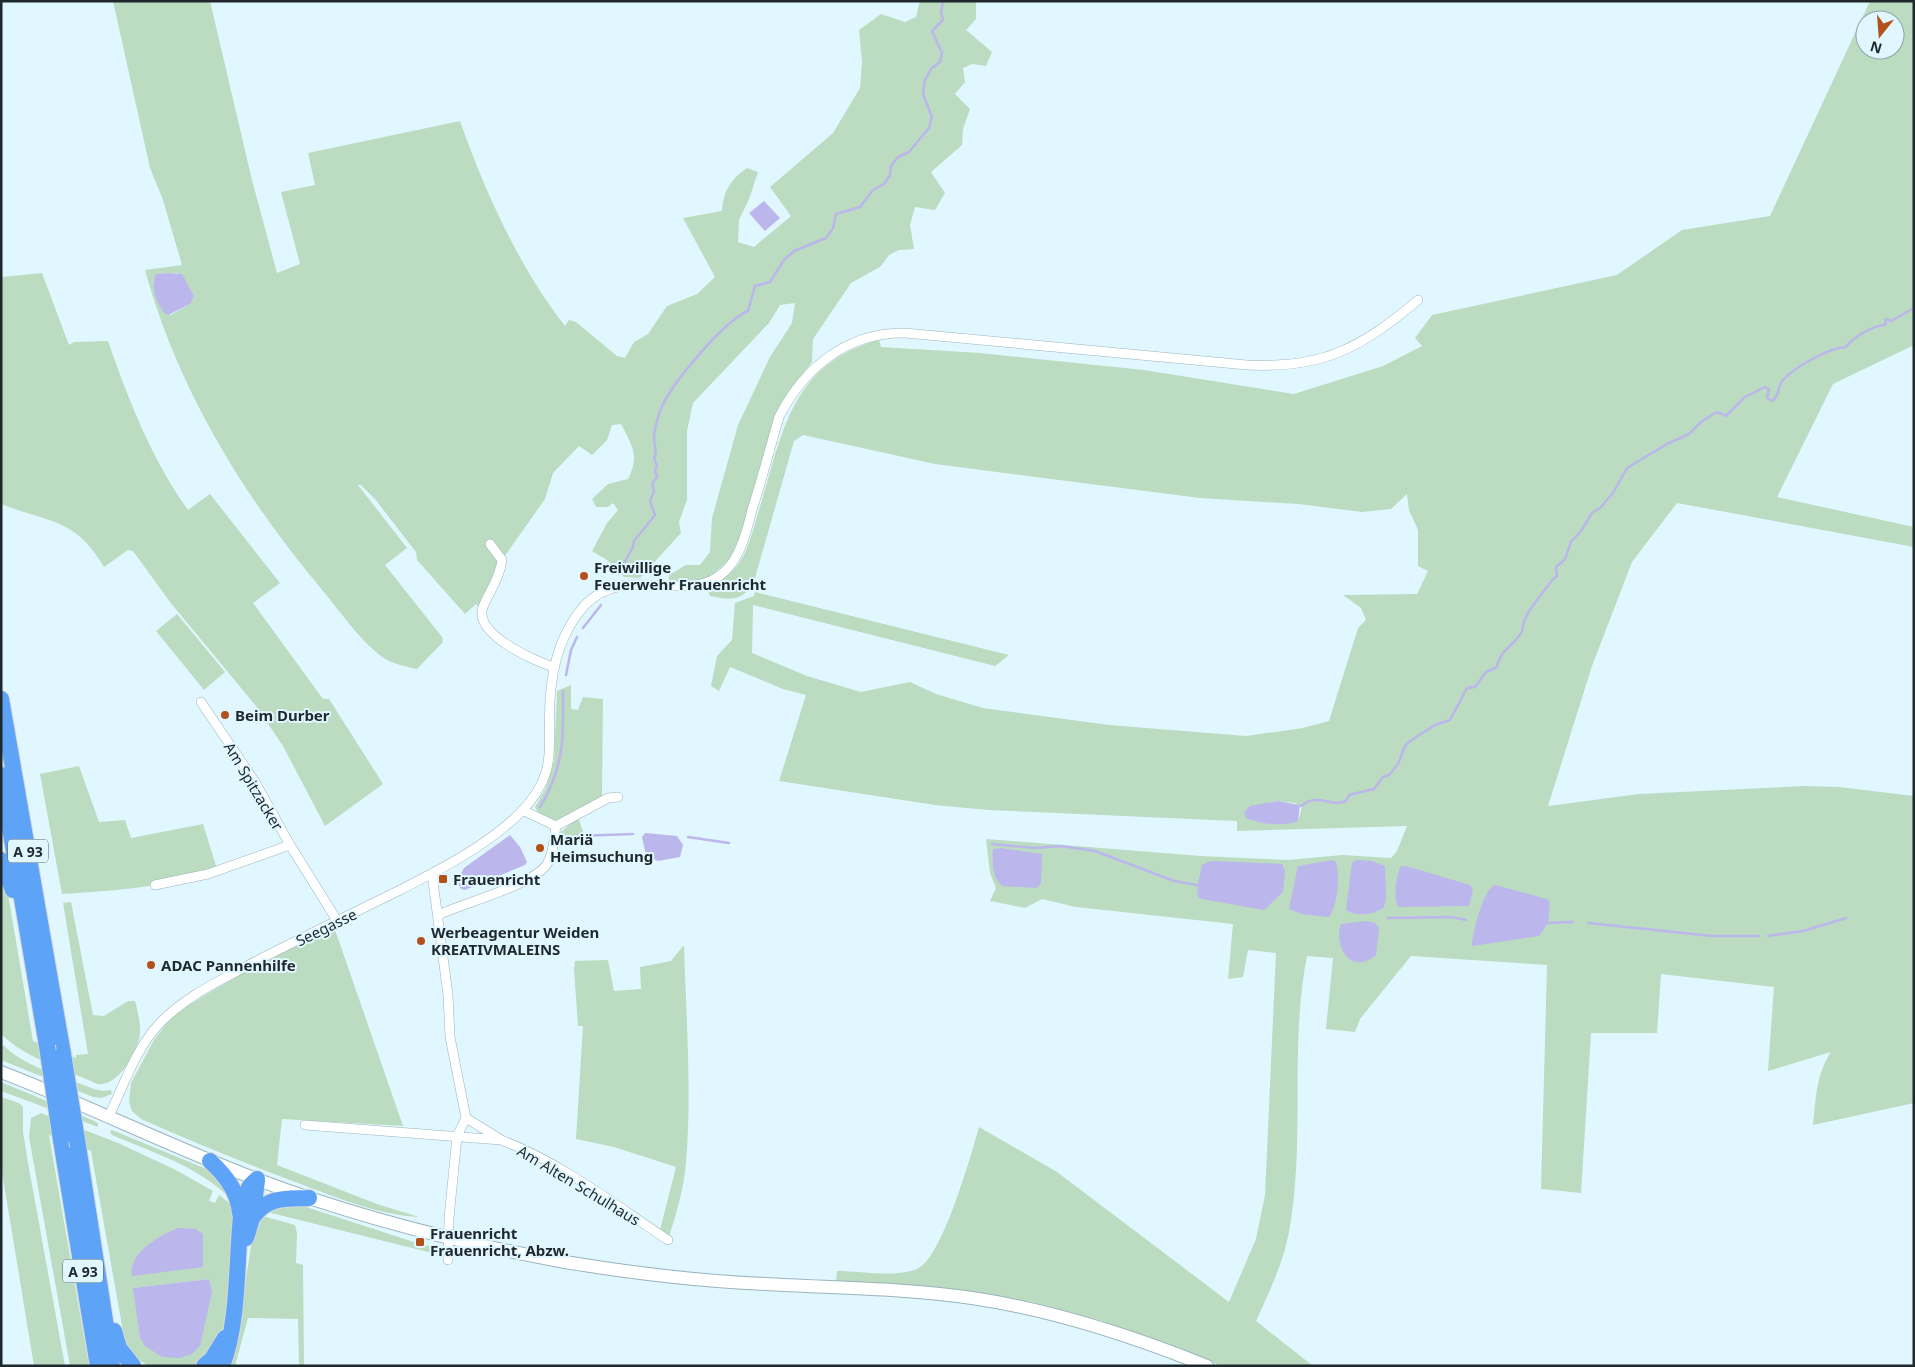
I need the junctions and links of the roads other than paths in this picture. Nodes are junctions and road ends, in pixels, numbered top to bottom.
1 (1418, 300) dead end
2 (490, 544) dead end
3 (554, 668) junction
4 (1, 699) edge
5 (201, 702) dead end
6 (1, 775) edge
7 (618, 797) dead end
8 (522, 810) junction
9 (556, 826) junction
10 (290, 845) junction
11 (1, 860) edge
12 (432, 874) junction
13 (155, 886) dead end
14 (438, 915) junction
15 (338, 922) junction
16 (31, 958) junction
17 (1, 1072) edge
18 (109, 1116) junction
19 (466, 1118) junction
20 (305, 1125) dead end
21 (457, 1136) junction
22 (501, 1140) junction
23 (210, 1161) junction
24 (257, 1179) junction
25 (309, 1198) junction
26 (246, 1218) junction
27 (448, 1239) junction
28 (668, 1240) dead end
29 (448, 1260) dead end
30 (98, 1276) junction
31 (230, 1330) junction
32 (98, 1366) edge
33 (112, 1366) edge
34 (132, 1366) edge
35 (204, 1366) edge
36 (222, 1366) edge
37 (1206, 1366) edge

1 - 3 street, Seegasse
2 - 3 street
3 - 8 street, Seegasse
4 - 30 highway, A 93, bridge
5 - 10 street, Am Spitzacker
6 - 16 highway, A 93
7 - 9 street
8 - 9 street
8 - 12 street, Seegasse
9 - 14 street
10 - 13 street, Am Spitzacker
10 - 15 street, Am Spitzacker
11 - 16 highway
12 - 14 street
12 - 15 street, Seegasse
14 - 19 street
15 - 18 street, Seegasse
16 - 32 highway, A 93, bridge
17 - 18 main road
18 - 23 main road
19 - 21 street
19 - 22 street
20 - 21 street, Am Alten Schulhaus
21 - 22 street, Am Alten Schulhaus
21 - 27 street
22 - 28 street, Am Alten Schulhaus
23 - 24 main road
23 - 26 highway
24 - 25 main road
24 - 26 highway
25 - 26 highway
25 - 27 main road
26 - 31 highway
27 - 29 street
27 - 37 main road
30 - 33 highway, A 93
30 - 34 highway
31 - 35 highway
31 - 36 highway

